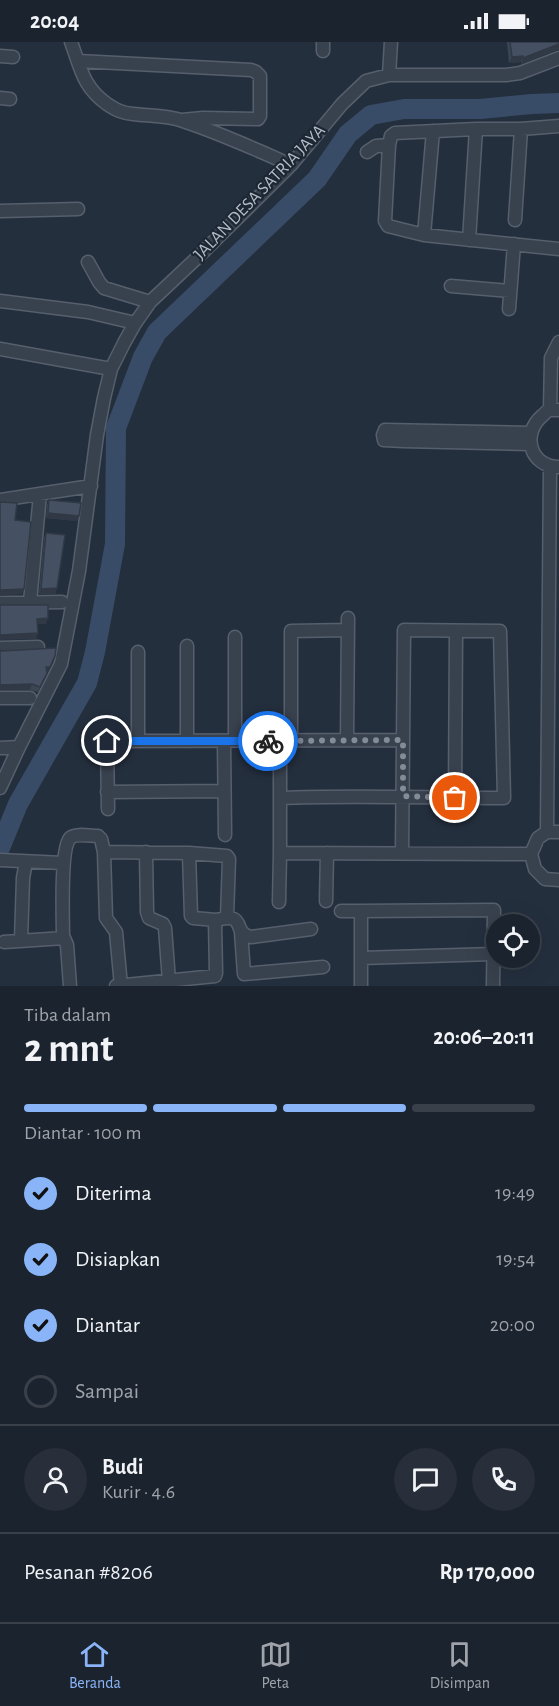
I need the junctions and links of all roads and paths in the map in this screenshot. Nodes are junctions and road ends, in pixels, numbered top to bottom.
1 (71, 42) edge
2 (391, 42) edge
3 (559, 58) edge
4 (78, 61) junction
5 (388, 75) junction
6 (182, 120) junction
7 (559, 126) edge
8 (476, 129) junction
9 (521, 129) junction
10 (433, 131) junction
11 (389, 145) junction
12 (368, 152) dead end
13 (291, 165) junction
14 (78, 208) dead end
15 (0, 211) edge
16 (515, 220) dead end
17 (424, 235) junction
18 (469, 240) junction
19 (559, 241) edge
20 (514, 244) junction
21 (559, 249) edge
22 (88, 262) dead end
23 (451, 286) dead end
24 (510, 291) junction
25 (0, 301) edge
26 (150, 302) junction
27 (509, 309) dead end
28 (135, 322) junction
29 (559, 329) edge
30 (559, 342) edge
31 (0, 349) edge
32 (111, 369) junction
33 (554, 410) edge
34 (531, 438) junction
35 (554, 467) edge
36 (91, 486) junction
37 (40, 494) junction
38 (0, 500) edge
39 (30, 602) junction
40 (62, 602) dead end
41 (0, 603) edge
42 (456, 631) junction
43 (236, 637) dead end
44 (187, 646) dead end
45 (38, 647) edge
46 (0, 648) edge
47 (138, 652) dead end
48 (0, 698) edge
49 (30, 698) dead end
50 (347, 740) junction
51 (403, 740) junction
52 (138, 741) junction
53 (187, 741) junction
54 (229, 741) junction
55 (286, 741) junction
56 (19, 747) junction
57 (0, 748) edge
58 (0, 788) edge
59 (225, 791) junction
60 (107, 792) junction
61 (403, 796) junction
62 (280, 798) junction
63 (455, 798) junction
64 (108, 809) dead end
65 (553, 832) edge
66 (225, 835) dead end
67 (104, 852) junction
68 (146, 852) junction
69 (189, 853) junction
70 (280, 853) junction
71 (327, 853) junction
72 (402, 854) junction
73 (531, 854) junction
74 (4, 861) edge
75 (26, 862) junction
76 (63, 863) junction
77 (559, 880) edge
78 (326, 901) dead end
79 (279, 902) dead end
80 (341, 911) dead end
81 (361, 911) junction
82 (494, 914) edge
83 (222, 919) junction
84 (311, 929) dead end
85 (242, 932) junction
86 (63, 937) junction
87 (21, 940) junction
88 (4, 942) dead end
89 (486, 954) edge
90 (361, 958) junction
91 (323, 968) dead end
92 (493, 968) edge
93 (169, 981) junction
94 (70, 986) edge
95 (116, 986) edge
96 (121, 986) edge
97 (361, 986) edge
98 (493, 986) edge

1 - 4 street
2 - 5 street
3 - 5 street, JALAN DESA SATRIA JAYA
4 - 6 street
4 - 6 street
5 - 13 street, JALAN DESA SATRIA JAYA
6 - 13 street
7 - 9 street
8 - 9 street
8 - 10 street
8 - 18 street
9 - 16 street
10 - 11 street
10 - 17 street
11 - 12 street
11 - 17 street
13 - 26 street, JALAN DESA SATRIA JAYA
14 - 15 street
17 - 18 street
18 - 20 street
19 - 21 street
20 - 21 street
20 - 24 street
22 - 26 street
23 - 24 street
24 - 27 street
25 - 28 street
26 - 28 street, JALAN DESA SATRIA JAYA
28 - 32 street, JALAN DESA SATRIA JAYA
29 - 30 street
30 - 33 street
31 - 32 street
32 - 36 street, JALAN DESA SATRIA JAYA
33 - 34 street
34 - 34 street
34 - 35 street
35 - 65 street
36 - 37 street
36 - 56 street, JALAN DESA SATRIA JAYA
37 - 38 street
37 - 39 street
39 - 40 street
39 - 41 street
42 - 51 street
42 - 63 street
42 - 63 street
43 - 54 street
44 - 53 street
45 - 46 street
47 - 52 street
48 - 49 street
50 - 51 street
50 - 55 street
50 - 55 street
51 - 61 street
52 - 53 street
52 - 60 street
53 - 54 street
54 - 55 street
54 - 59 street
55 - 62 street
56 - 57 street
56 - 58 street, JALAN DESA SATRIA JAYA
59 - 60 street
59 - 66 street
60 - 64 street
61 - 62 street
61 - 63 street
61 - 72 street
62 - 70 street
65 - 73 street
67 - 68 street
67 - 76 street
67 - 96 street
68 - 69 street
68 - 93 street
69 - 83 street
69 - 83 street
70 - 71 street
70 - 79 street
71 - 72 street
71 - 78 street
72 - 73 street
73 - 77 street
74 - 75 street
75 - 76 street
75 - 87 street
76 - 86 street
80 - 81 street
81 - 82 street
81 - 90 street
83 - 85 street
83 - 93 street
84 - 85 street
85 - 91 street
86 - 87 street
86 - 94 street
87 - 88 street
89 - 90 street
90 - 97 street
92 - 98 street
93 - 96 street
95 - 96 street

